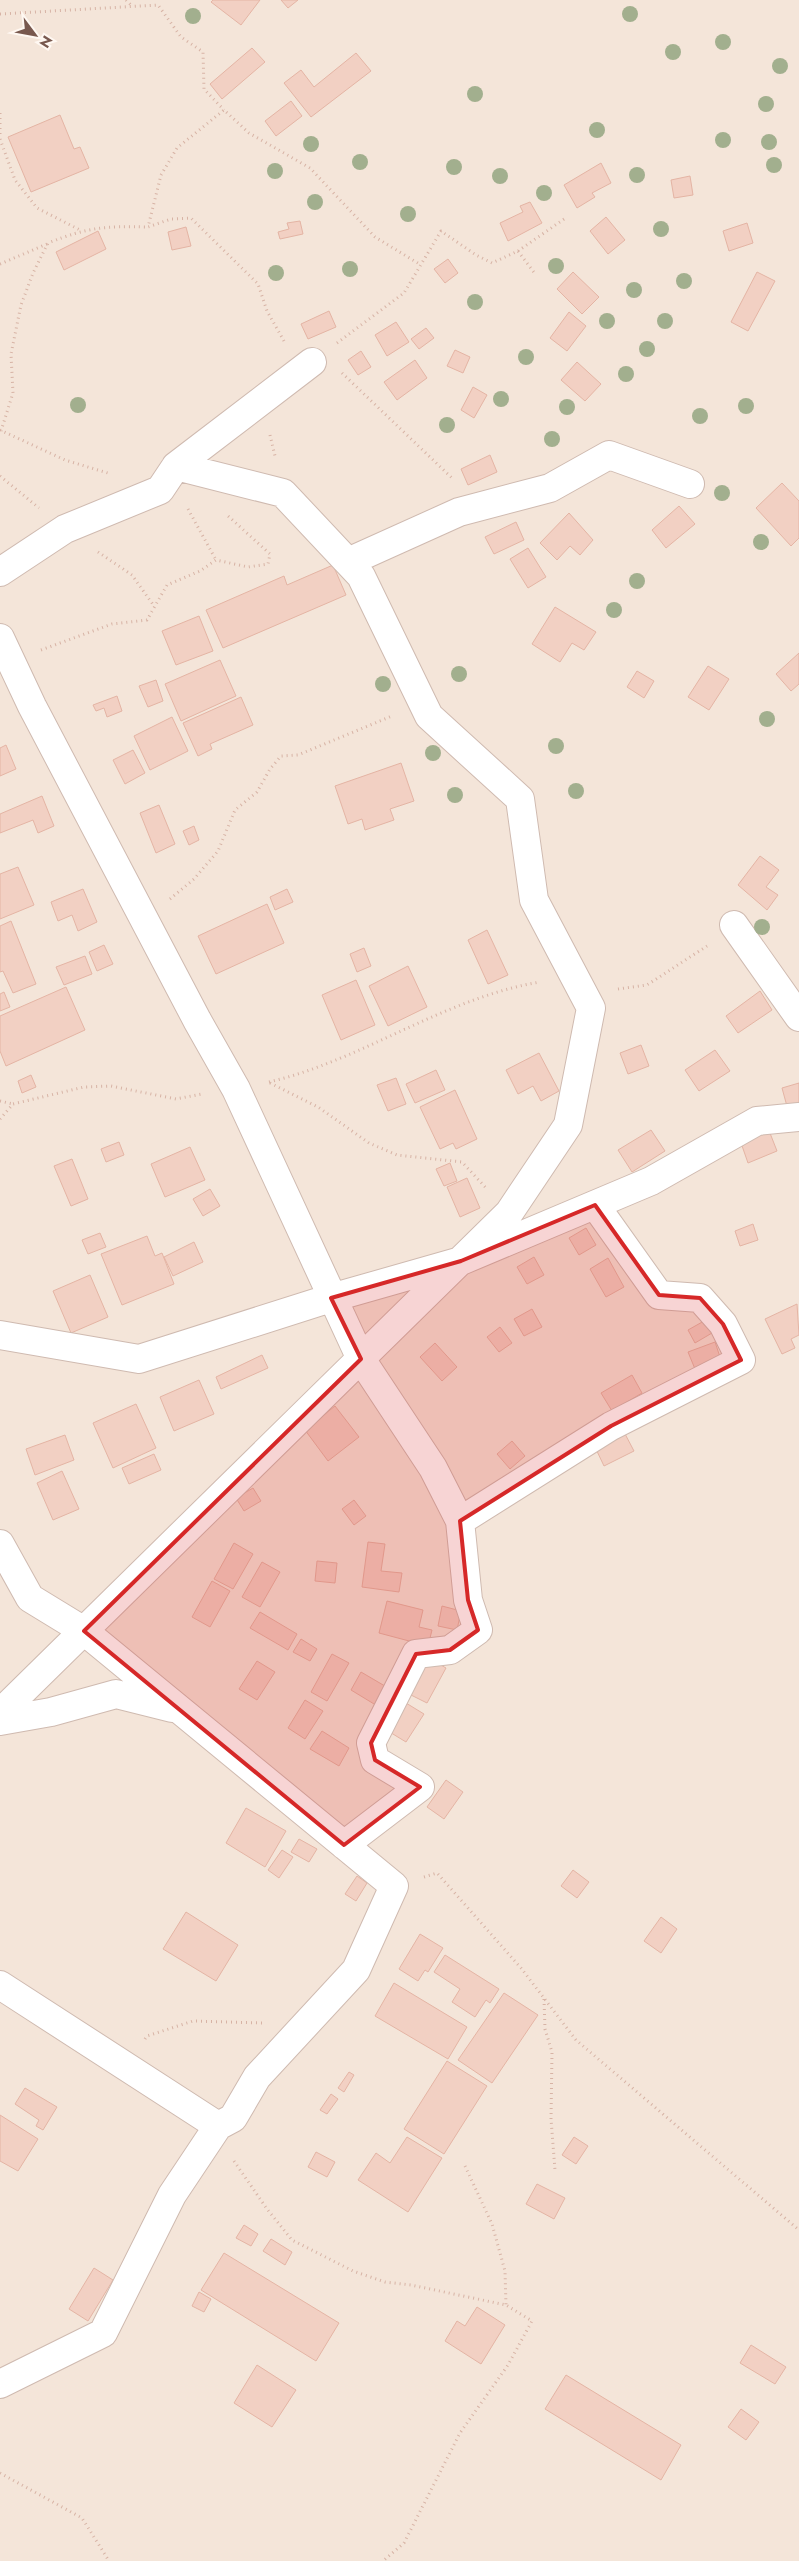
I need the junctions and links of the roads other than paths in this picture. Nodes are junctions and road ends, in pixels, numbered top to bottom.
1 (312, 362) road end
2 (176, 466) junction
3 (690, 484) dead end
4 (348, 562) junction
5 (0, 572) edge
6 (0, 638) edge
7 (734, 925) road end
8 (799, 1017) edge
9 (799, 1117) edge
10 (595, 1205) junction
11 (461, 1261) junction
12 (331, 1298) junction
13 (0, 1335) edge
14 (360, 1359) junction
15 (460, 1521) junction
16 (0, 1544) edge
17 (84, 1631) junction
18 (179, 1710) junction
19 (0, 1713) edge
20 (0, 1721) edge
21 (344, 1845) junction
22 (0, 1985) edge
23 (225, 2122) junction
24 (0, 2384) edge

1 - 2 street
2 - 4 street
2 - 5 street
3 - 4 street
4 - 11 street
6 - 12 street
7 - 8 street
9 - 10 street
10 - 11 street
10 - 15 street
11 - 12 street
11 - 14 street
12 - 13 street
12 - 14 street
14 - 15 street
14 - 17 street
15 - 21 street
16 - 17 street
17 - 18 street
17 - 19 street
18 - 20 street
18 - 21 street
21 - 23 street
22 - 23 street
23 - 24 street

